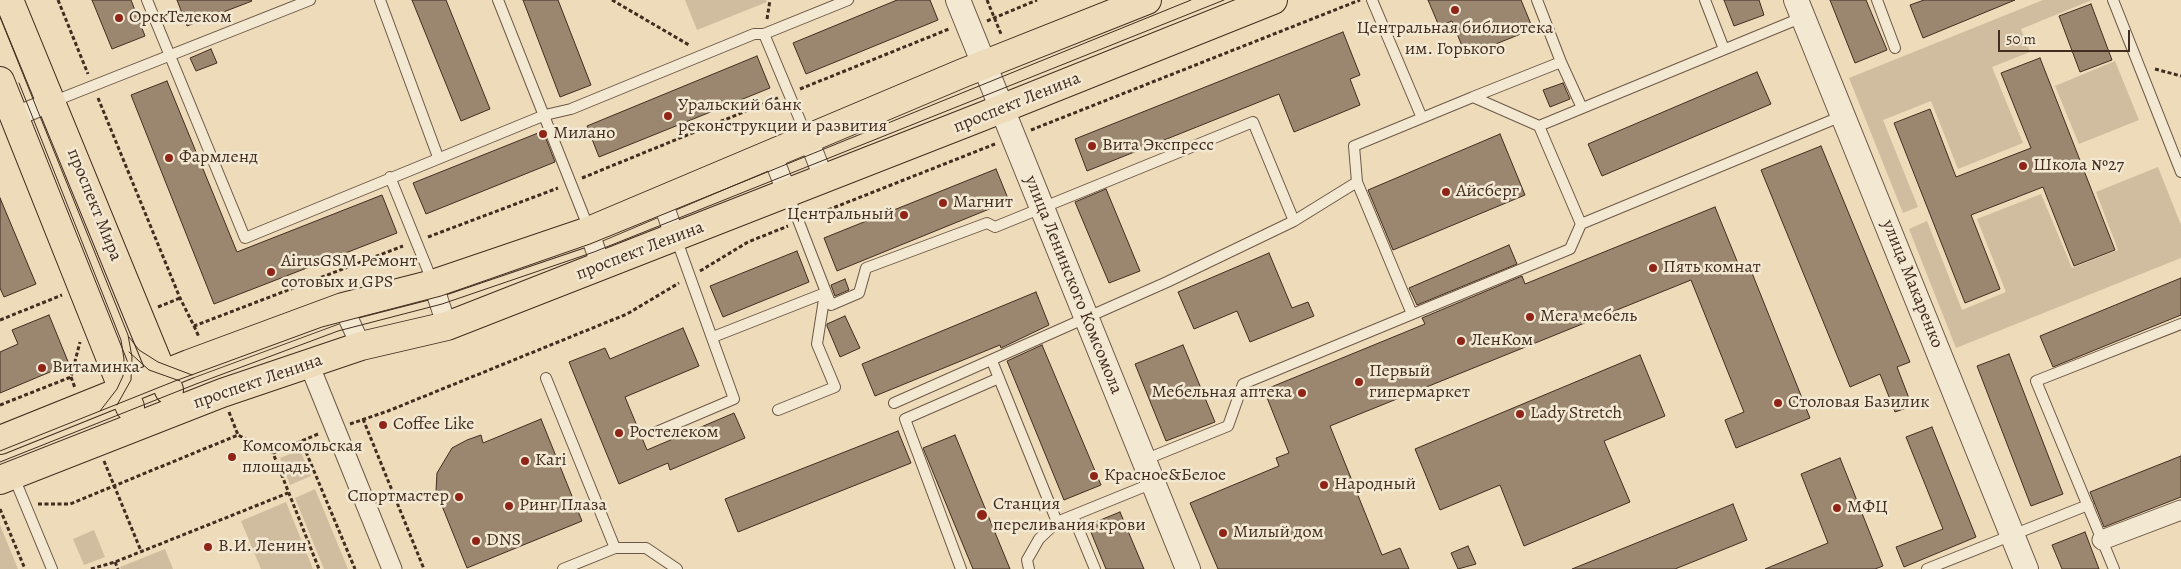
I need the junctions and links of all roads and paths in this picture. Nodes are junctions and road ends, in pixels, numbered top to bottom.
1 (9, 0) edge
2 (58, 0) edge
3 (147, 0) edge
4 (310, 0) edge
5 (380, 0) edge
6 (498, 0) edge
7 (612, 0) edge
8 (848, 0) edge
9 (958, 0) edge
10 (1037, 0) edge
11 (1147, 0) edge
12 (1273, 0) edge
13 (1360, 0) edge
14 (1372, 0) edge
15 (1537, 0) edge
16 (1705, 0) edge
17 (1877, 0) edge
18 (2113, 0) edge
19 (1800, 9) edge
20 (970, 28) junction
21 (764, 34) junction
22 (1895, 48) dead end
23 (1724, 49) junction
24 (704, 54) junction
25 (169, 55) junction
26 (1561, 62) junction
27 (2137, 63) junction
28 (984, 64) junction
29 (2181, 76) edge
30 (0, 81) edge
31 (93, 86) junction
32 (790, 94) junction
33 (1473, 97) junction
34 (51, 102) junction
35 (1002, 108) junction
36 (1582, 108) junction
37 (545, 115) junction
38 (1842, 116) junction
39 (14, 117) junction
40 (1422, 118) junction
41 (1539, 126) junction
42 (1014, 137) junction
43 (808, 138) junction
44 (772, 154) junction
45 (438, 157) junction
46 (2181, 172) edge
47 (390, 177) junction
48 (824, 179) junction
49 (575, 181) dead end
50 (1357, 182) junction
51 (566, 184) dead end
52 (787, 193) junction
53 (662, 200) junction
54 (1042, 208) junction
55 (1294, 221) junction
56 (799, 222) junction
57 (1581, 224) junction
58 (589, 231) junction
59 (676, 237) junction
60 (417, 241) junction
61 (601, 266) junction
62 (692, 276) dead end
63 (684, 280) dead end
64 (433, 284) junction
65 (825, 293) junction
66 (64, 294) dead end
67 (343, 307) junction
68 (1412, 314) junction
69 (1086, 318) junction
70 (0, 320) edge
71 (2181, 324) edge
72 (447, 326) junction
73 (713, 337) junction
74 (81, 338) dead end
75 (361, 346) junction
76 (992, 361) junction
77 (309, 364) junction
78 (163, 374) junction
79 (546, 378) dead end
80 (999, 378) junction
81 (124, 390) junction
82 (894, 403) dead end
83 (0, 405) edge
84 (178, 410) junction
85 (778, 410) dead end
86 (362, 420) junction
87 (138, 426) junction
88 (335, 429) junction
89 (654, 432) dead end
90 (0, 440) edge
91 (301, 440) junction
92 (272, 453) junction
93 (1144, 460) junction
94 (7, 477) edge
95 (1153, 483) junction
96 (288, 493) junction
97 (25, 504) junction
98 (2088, 505) junction
99 (0, 509) edge
100 (2181, 510) edge
101 (1073, 516) junction
102 (1057, 522) junction
103 (2012, 534) junction
104 (2102, 540) junction
105 (615, 548) junction
106 (115, 562) junction
107 (25, 569) edge
108 (52, 569) edge
109 (91, 569) edge
110 (118, 569) edge
111 (319, 569) edge
112 (355, 569) edge
113 (392, 569) edge
114 (424, 569) edge
115 (563, 569) edge
116 (677, 569) edge
117 (961, 569) edge
118 (1029, 569) edge
119 (1095, 569) edge
120 (1188, 569) edge
121 (1927, 569) edge
122 (2026, 569) edge
123 (2114, 569) edge

1 - 34 main road, проспект Мира
2 - 31 path
3 - 25 lane
4 - 25 lane
5 - 45 lane
6 - 37 lane
7 - 24 path
8 - 21 lane
9 - 20 street, улица Ленинского Комсомола
10 - 20 path
11 - 28 main road, проспект Ленина
12 - 35 main road, проспект Ленина
13 - 42 path
14 - 40 lane
15 - 26 lane
16 - 23 lane
17 - 22 lane
18 - 27 lane
19 - 23 lane
19 - 38 street, улица Макаренко
20 - 28 street, улица Ленинского Комсомола
20 - 32 path
21 - 24 lane
21 - 32 lane
23 - 36 lane
24 - 37 lane
25 - 31 lane
25 - 47 lane
26 - 33 lane
26 - 36 lane
27 - 29 path
27 - 46 lane
28 - 35 street, улица Ленинского Комсомола
28 - 43 main road, проспект Ленина
30 - 39 main road
31 - 34 lane
31 - 60 path
32 - 43 lane
32 - 49 path
33 - 40 lane
33 - 41 lane
34 - 39 street
34 - 78 main road, проспект Мира
35 - 42 street, улица Ленинского Комсомола
35 - 48 main road, проспект Ленина
36 - 41 lane
37 - 45 lane
37 - 58 lane
38 - 57 lane
38 - 103 street, улица Макаренко
39 - 81 main road
40 - 50 lane
41 - 57 lane
42 - 54 street, улица Ленинского Комсомола
42 - 56 path
43 - 44 main road, проспект Ленина
43 - 48 street
44 - 52 street
44 - 53 main road, проспект Ленина
45 - 47 lane
47 - 60 lane
48 - 52 main road, проспект Ленина
50 - 55 lane
50 - 68 lane
51 - 60 path
52 - 56 lane
52 - 59 main road, проспект Ленина
53 - 58 main road, проспект Ленина
53 - 59 street
54 - 55 lane
54 - 65 lane
54 - 69 street, улица Ленинского Комсомола
55 - 69 lane
56 - 62 path
56 - 65 lane
57 - 68 lane
58 - 61 street
58 - 64 main road, проспект Ленина
59 - 61 main road, проспект Ленина
59 - 73 lane
60 - 64 lane
61 - 72 main road, проспект Ленина
63 - 86 path
64 - 67 main road, проспект Ленина
64 - 72 street
65 - 73 lane
65 - 85 lane
66 - 70 path
67 - 75 street
67 - 78 main road, проспект Ленина
68 - 93 lane
69 - 76 lane
69 - 93 street, улица Ленинского Комсомола
71 - 98 lane
72 - 75 main road, проспект Ленина
73 - 89 lane
74 - 83 path
75 - 77 main road, проспект Ленина
76 - 80 lane
76 - 82 lane
77 - 84 main road, проспект Ленина
77 - 88 street
78 - 81 main road, проспект Ленина
78 - 84 main road, проспект Мира
79 - 105 lane
80 - 102 lane
80 - 117 lane
81 - 87 main road
81 - 90 main road, проспект Ленина
84 - 87 main road, проспект Ленина
86 - 88 path
86 - 114 path
87 - 94 main road, проспект Ленина
88 - 91 path
88 - 113 street
91 - 92 path
91 - 112 path
92 - 96 path
92 - 97 path
93 - 95 street, улица Ленинского Комсомола
94 - 97 lane
95 - 101 lane
95 - 120 street, улица Ленинского Комсомола
96 - 106 path
96 - 111 path
97 - 108 lane
98 - 103 lane
98 - 104 lane
99 - 107 path
100 - 104 street
101 - 102 lane
101 - 119 lane
102 - 118 lane
103 - 121 lane
103 - 122 street, улица Макаренко
104 - 123 lane
105 - 115 lane
105 - 116 lane
106 - 109 path
106 - 110 path

